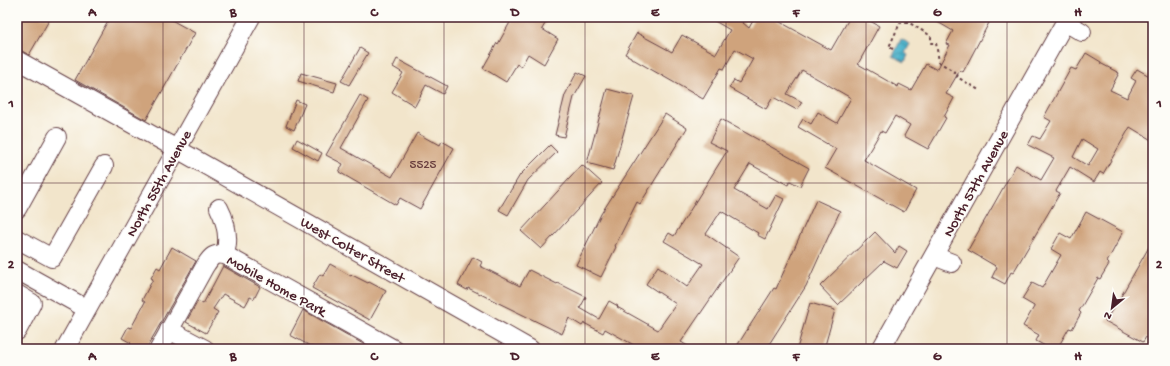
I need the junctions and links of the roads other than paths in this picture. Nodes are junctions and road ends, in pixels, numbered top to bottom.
1 (252, 17) edge
2 (1067, 20) edge
3 (1082, 32) dead end
4 (17, 60) edge
5 (57, 137) dead end
6 (177, 149) junction
7 (104, 166) dead end
8 (219, 208) dead end
9 (17, 209) edge
10 (22, 241) edge
11 (225, 255) junction
12 (934, 256) junction
13 (17, 261) edge
14 (952, 263) dead end
15 (17, 270) edge
16 (17, 294) edge
17 (87, 309) junction
18 (170, 330) junction
19 (17, 331) edge
20 (65, 349) edge
21 (159, 349) edge
22 (205, 349) edge
23 (394, 349) edge
24 (530, 349) edge
25 (881, 349) edge

1 - 6 street, North 55th Avenue
2 - 3 street
2 - 12 street, North 57th Avenue
4 - 6 street, West Colter Street
5 - 9 street
6 - 17 street, North 55th Avenue
6 - 24 street, West Colter Street
7 - 10 street
8 - 11 street
10 - 13 street
11 - 18 street, Mobile Home Park
11 - 23 street, Mobile Home Park
12 - 14 street
12 - 25 street, North 57th Avenue
15 - 17 street
16 - 19 street
17 - 20 street, North 55th Avenue
18 - 21 street, Mobile Home Park
18 - 22 street

